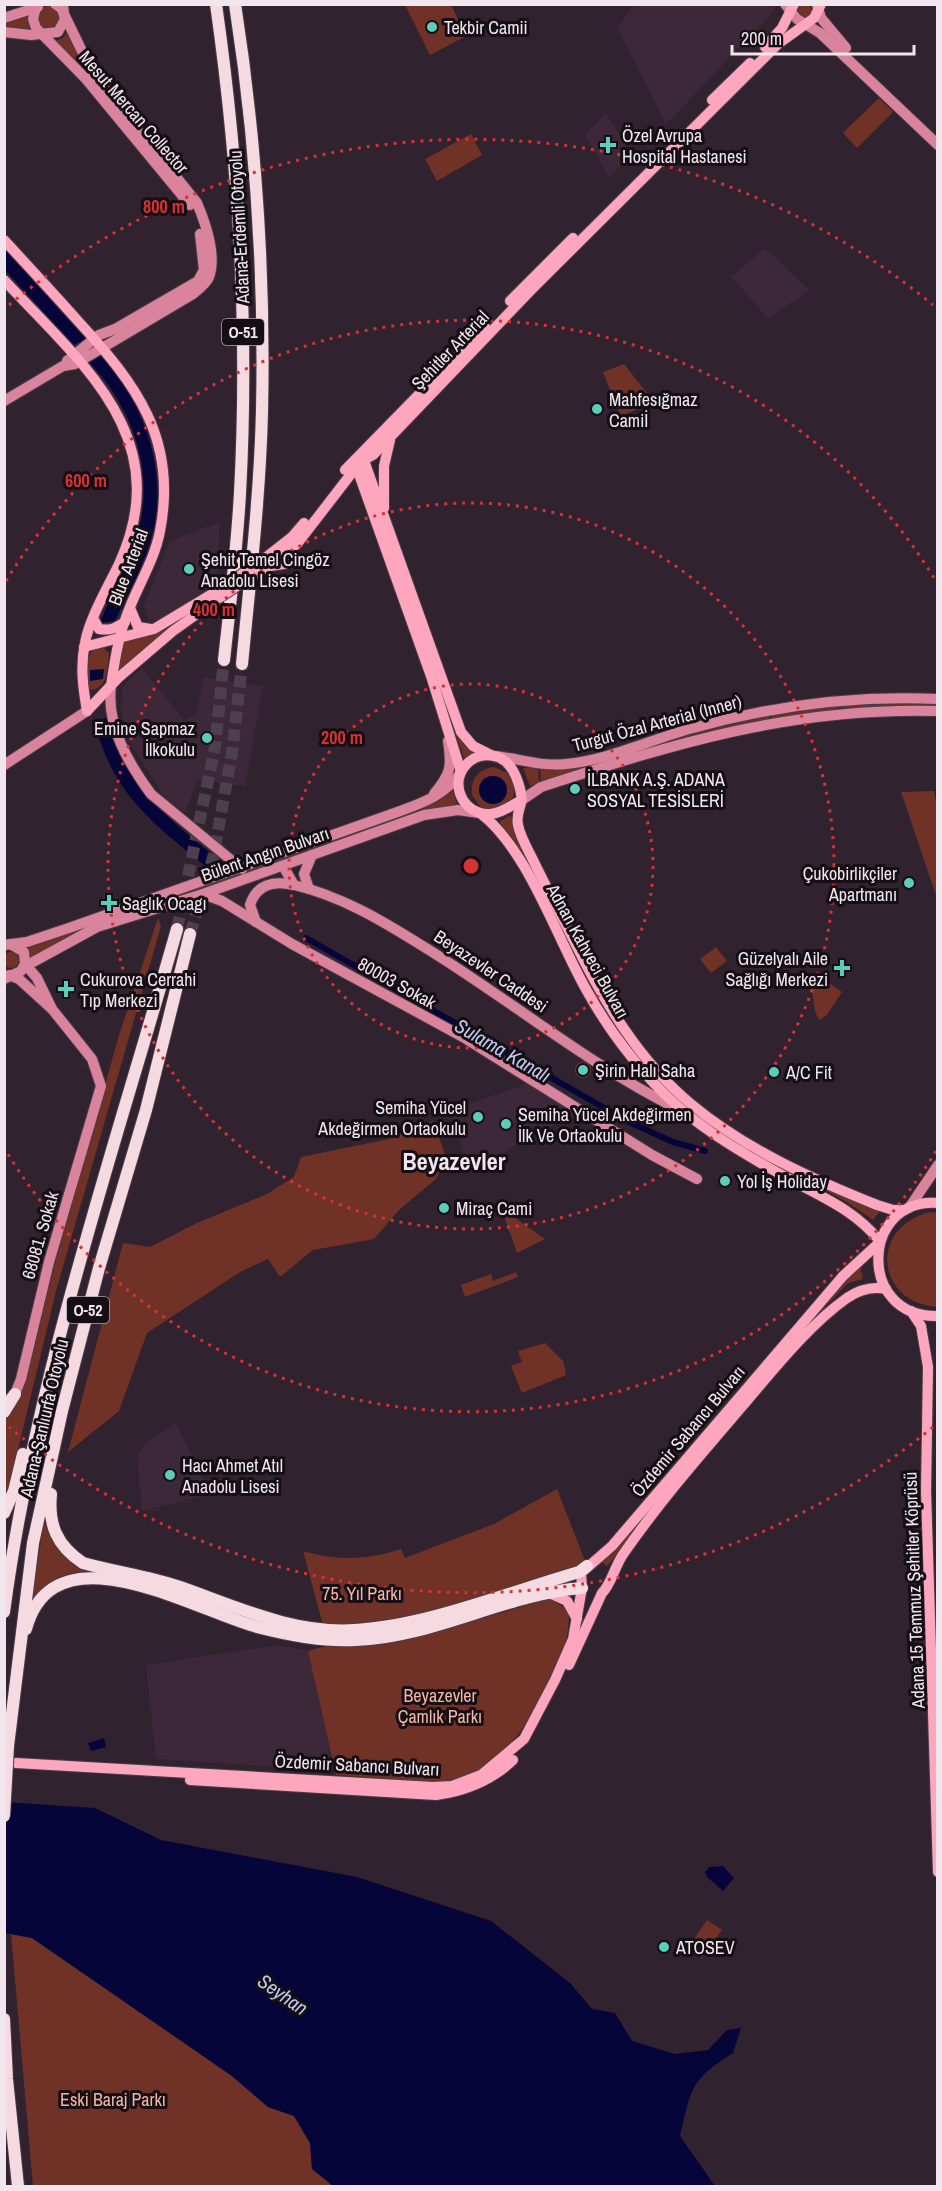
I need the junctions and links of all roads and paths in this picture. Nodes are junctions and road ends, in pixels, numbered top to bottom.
1 (55, 4) edge
2 (216, 4) edge
3 (235, 4) edge
4 (39, 6) edge
5 (819, 6) edge
6 (790, 7) edge
7 (63, 9) edge
8 (4, 18) edge
9 (806, 24) junction
10 (4, 32) edge
11 (43, 34) junction
12 (938, 136) edge
13 (938, 144) edge
14 (4, 240) edge
15 (4, 280) edge
16 (99, 343) junction
17 (76, 358) junction
18 (4, 401) edge
19 (392, 434) junction
20 (359, 459) junction
21 (366, 491) junction
22 (333, 495) junction
23 (384, 515) junction
24 (311, 560) dead end
25 (267, 567) junction
26 (222, 592) junction
27 (130, 608) junction
28 (94, 620) junction
29 (125, 622) junction
30 (154, 629) junction
31 (118, 639) junction
32 (84, 647) junction
33 (224, 660) tunnel mouth
34 (242, 664) tunnel mouth
35 (111, 686) junction
36 (938, 699) edge
37 (87, 711) junction
38 (938, 711) edge
39 (445, 717) junction
40 (493, 756) junction
41 (4, 765) edge
42 (461, 772) junction
43 (430, 799) junction
44 (522, 800) junction
45 (480, 813) junction
46 (312, 855) junction
47 (283, 866) junction
48 (242, 869) junction
49 (294, 885) junction
50 (309, 889) junction
51 (203, 894) junction
52 (256, 922) junction
53 (177, 929) tunnel mouth
54 (190, 934) tunnel mouth
55 (7, 944) edge
56 (25, 964) junction
57 (7, 976) edge
58 (52, 1009) junction
59 (681, 1110) junction
60 (938, 1165) edge
61 (697, 1179) dead end
62 (938, 1203) edge
63 (907, 1209) junction
64 (880, 1241) junction
65 (886, 1289) junction
66 (911, 1311) junction
67 (938, 1316) edge
68 (15, 1394) junction
69 (42, 1402) junction
70 (4, 1403) edge
71 (62, 1411) junction
72 (4, 1412) edge
73 (4, 1513) edge
74 (587, 1566) junction
75 (610, 1575) junction
76 (582, 1588) junction
77 (545, 1593) junction
78 (603, 1593) junction
79 (4, 1611) edge
80 (577, 1620) junction
81 (14, 1692) junction
82 (4, 1816) edge
83 (938, 1872) edge
84 (4, 2019) edge
85 (18, 2186) edge

1 - 7 main road, Mesut Mercan Collector
2 - 33 highway, Adana-Erdemli Otoyolu / O-51
3 - 34 highway, Adana-Erdemli Otoyolu / O-51
4 - 8 main road
4 - 11 main road
5 - 9 main road, Şehitler Arterial
5 - 12 main road
6 - 9 main road
6 - 20 main road, Şehitler Arterial
7 - 11 main road
7 - 16 main road, Mesut Mercan Collector
9 - 13 main road
9 - 19 main road, Şehitler Arterial
10 - 11 main road
11 - 16 main road, Mesut Mercan Collector
14 - 16 main road, Blue Arterial
15 - 17 main road, Blue Arterial
16 - 17 main road, Mesut Mercan Collector
16 - 27 main road, Blue Arterial
17 - 18 main road, Mesut Mercan Collector
17 - 28 main road, Blue Arterial
19 - 20 main road, Şehitler Arterial
19 - 23 main road
20 - 21 main road
20 - 22 main road, Şehitler Arterial
20 - 23 main road
20 - 26 main road, Şehitler Arterial, bridge
21 - 22 main road
21 - 39 main road
22 - 25 main road, Şehitler Arterial
23 - 40 main road
24 - 25 main road
25 - 26 main road, Şehitler Arterial, bridge
26 - 30 main road, Şehitler Arterial
26 - 35 main road, Şehitler Arterial
27 - 29 main road, Blue Arterial
27 - 30 main road
28 - 29 main road
28 - 32 main road, Blue Arterial
29 - 31 main road, Blue Arterial
30 - 31 main road, Şehitler Arterial
31 - 32 main road, Şehitler Arterial
31 - 35 main road, Blue Arterial
32 - 37 main road, Blue Arterial
35 - 37 main road, Şehitler Arterial
35 - 48 main road, Blue Arterial
36 - 40 main road, Turgut Özal Arterial (Inner)
37 - 41 main road
38 - 44 main road, Turgut Özal Arterial (Inner)
39 - 42 main road
39 - 43 main road
40 - 42 main road
40 - 44 main road
42 - 43 main road, Bülent Angın Bulvarı
42 - 45 main road
43 - 48 main road, Bülent Angın Bulvarı
44 - 45 main road
44 - 63 main road, Adnan Kahveci Bulvarı
45 - 46 main road, Bülent Angın Bulvarı
45 - 59 main road, Adnan Kahveci Bulvarı
46 - 47 main road, Bülent Angın Bulvarı
46 - 50 main road
47 - 49 main road
47 - 51 main road, Bülent Angın Bulvarı
48 - 55 main road, Bülent Angın Bulvarı
49 - 50 main road, Beyazevler Caddesi
49 - 52 main road, Beyazevler Caddesi
50 - 59 main road, Beyazevler Caddesi
51 - 52 main road, 80003 Sokak
51 - 56 main road, Bülent Angın Bulvarı
52 - 61 main road, 80003 Sokak
53 - 69 highway, Adana-Şanlıurfa Otoyolu / O-52
54 - 71 highway, Adana-Şanlıurfa Otoyolu / O-52
55 - 56 main road
56 - 57 main road, Bülent Angın Bulvarı
56 - 58 main road
57 - 58 main road
58 - 68 main road, 68081. Sokak
59 - 64 main road, Adnan Kahveci Bulvarı
60 - 63 main road
62 - 63 main road
63 - 64 main road, Özdemir Sabancı Bulvarı
64 - 65 main road
64 - 74 main road, Özdemir Sabancı Bulvarı
65 - 66 main road
65 - 75 main road, Özdemir Sabancı Bulvarı
66 - 67 main road
66 - 83 main road, Adana 15 Temmuz Şehitler Köprüsü
68 - 70 main road
68 - 72 highway
69 - 73 highway
69 - 79 highway, Adana-Şanlıurfa Otoyolu / O-52
71 - 74 highway
71 - 81 highway, Adana-Şanlıurfa Otoyolu / O-52
74 - 75 main road
74 - 76 main road, Özdemir Sabancı Bulvarı
75 - 78 main road, Özdemir Sabancı Bulvarı
76 - 77 highway
76 - 78 main road
76 - 80 main road, Özdemir Sabancı Bulvarı
77 - 80 main road
77 - 81 highway
78 - 80 main road, Özdemir Sabancı Bulvarı
81 - 82 highway, Adana-Şanlıurfa Otoyolu / O-52, bridge
84 - 85 highway

